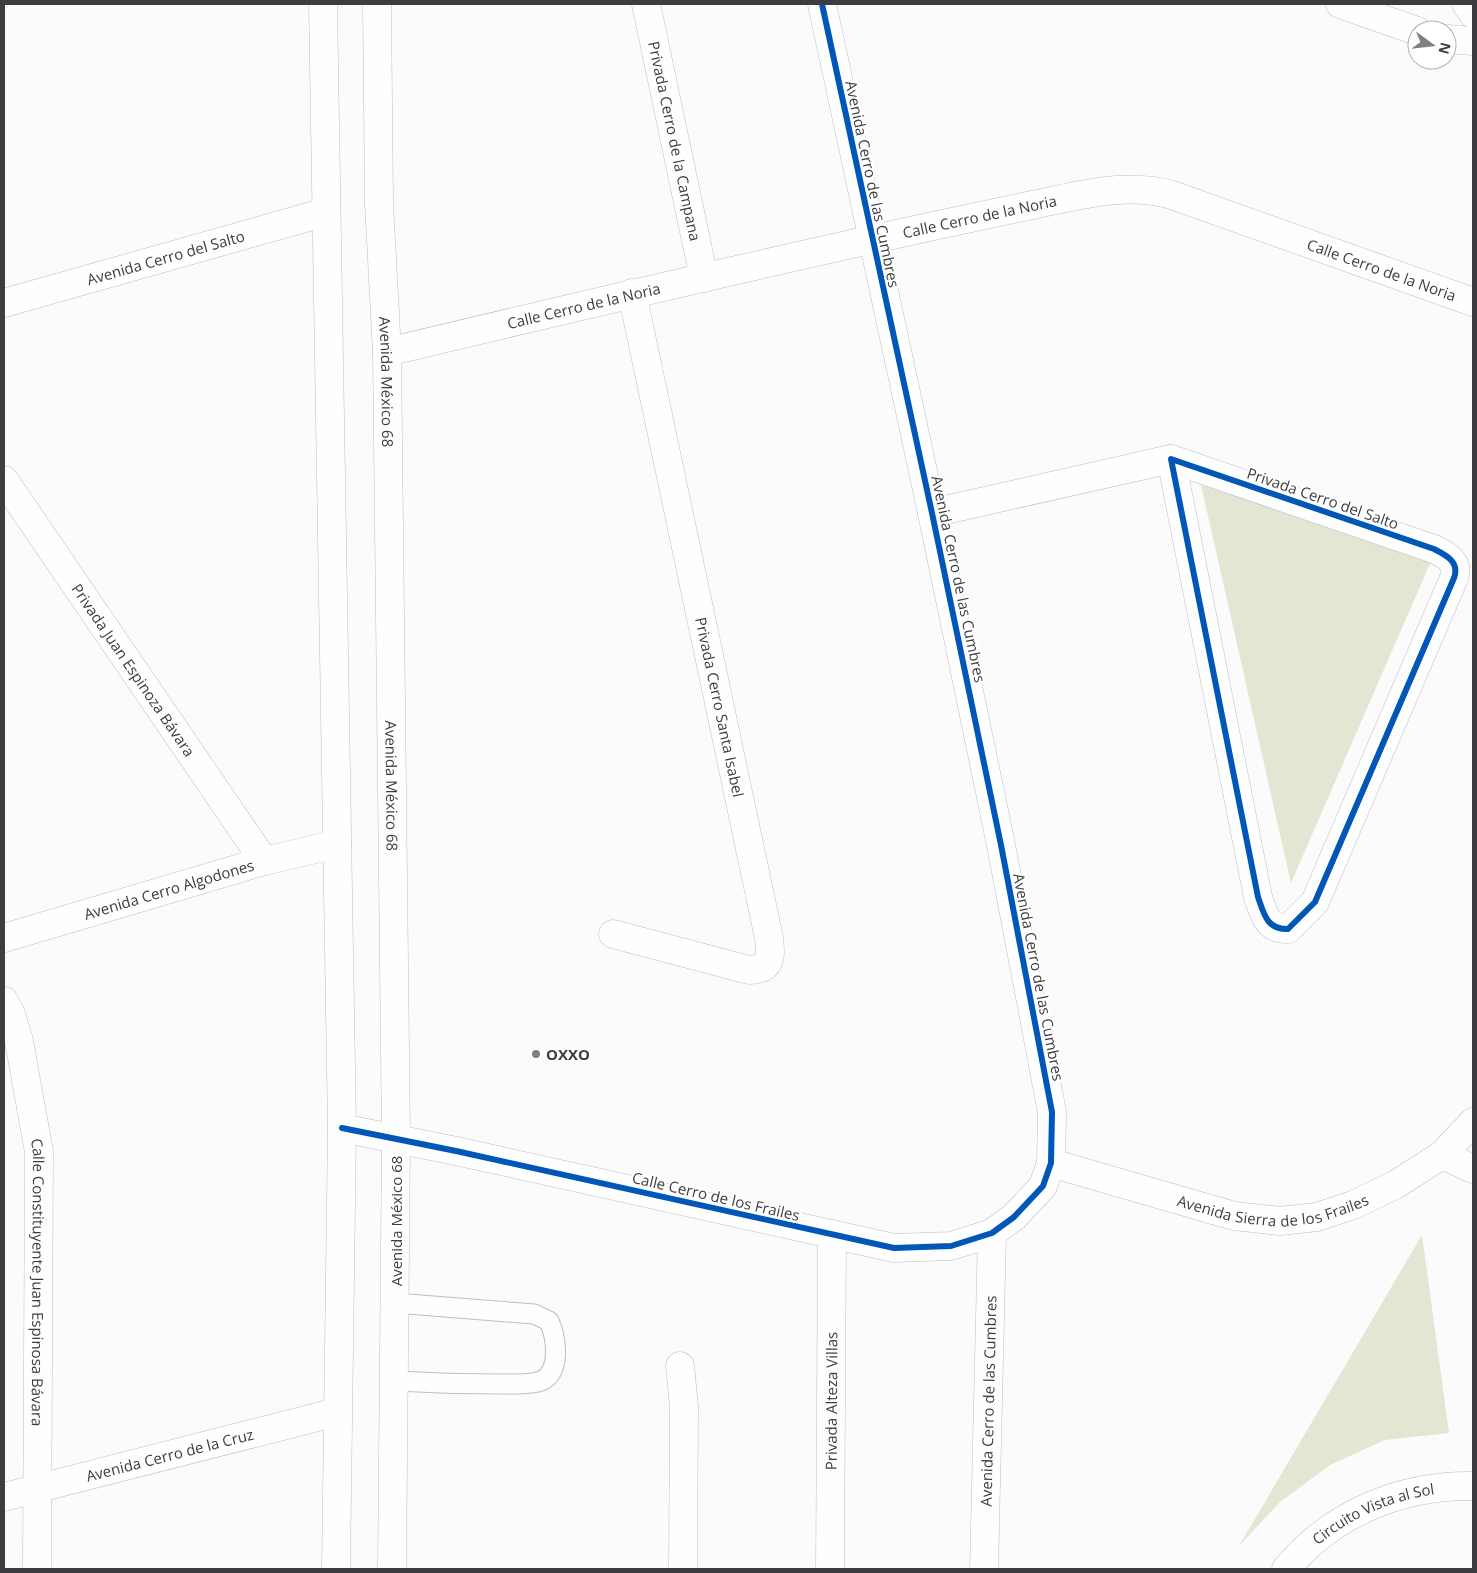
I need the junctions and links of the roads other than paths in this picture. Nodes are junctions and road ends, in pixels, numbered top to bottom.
1 (323, 4) edge
2 (377, 4) edge
3 (646, 4) edge
4 (822, 4) edge
5 (1340, 4) edge
6 (1466, 4) edge
7 (1473, 14) edge
8 (1407, 27) edge
9 (1457, 40) edge
10 (1473, 41) edge
11 (326, 212) junction
12 (871, 240) junction
13 (704, 278) junction
14 (632, 293) junction
15 (1473, 302) edge
16 (4, 303) edge
17 (387, 352) junction
18 (1171, 459) junction
19 (4, 480) edge
20 (932, 513) junction
21 (337, 844) junction
22 (264, 861) junction
23 (613, 934) dead end
24 (4, 938) edge
25 (4, 1001) edge
26 (1473, 1122) edge
27 (342, 1128) junction
28 (396, 1138) junction
29 (1442, 1155) junction
30 (1051, 1163) junction
31 (1473, 1169) edge
32 (992, 1233) junction
33 (832, 1234) junction
34 (395, 1303) junction
35 (680, 1366) dead end
36 (394, 1381) junction
37 (337, 1412) junction
38 (1473, 1486) edge
39 (37, 1488) junction
40 (4, 1497) edge
41 (37, 1569) edge
42 (336, 1569) edge
43 (392, 1569) edge
44 (683, 1569) edge
45 (830, 1569) edge
46 (984, 1569) edge
47 (1286, 1569) edge

1 - 11 street
2 - 17 street, Avenida México 68
3 - 13 street, Privada Cerro de la Campana
4 - 12 street, Avenida Cerro de las Cumbres
5 - 8 street
6 - 7 street
9 - 10 street
11 - 16 street, Avenida Cerro del Salto
11 - 21 street
12 - 13 street, Calle Cerro de la Noria
12 - 15 street, Calle Cerro de la Noria
12 - 20 street, Avenida Cerro de las Cumbres
13 - 14 street, Calle Cerro de la Noria
14 - 17 street, Calle Cerro de la Noria
14 - 23 street, Privada Cerro Santa Isabel
17 - 28 street, Avenida México 68
18 - 18 street, Privada Cerro del Salto
18 - 20 street
19 - 22 street, Privada Juan Espinoza Bávara
20 - 30 street, Avenida Cerro de las Cumbres
21 - 22 street, Avenida Cerro Algodones
21 - 27 street
22 - 24 street, Avenida Cerro Algodones
25 - 39 street, Calle Constituyente Juan Espinosa Bávara
26 - 29 street, Avenida Sierra de los Frailes
27 - 28 street, Calle Cerro de los Frailes
27 - 37 street
28 - 33 street, Calle Cerro de los Frailes
28 - 34 street, Avenida México 68
29 - 30 street, Avenida Sierra de los Frailes
29 - 31 street
30 - 32 street, Calle Cerro de los Frailes
32 - 33 street, Calle Cerro de los Frailes
32 - 46 street, Avenida Cerro de las Cumbres
33 - 45 street, Privada Alteza Villas
34 - 36 street, Avenida México 68
34 - 36 lane
35 - 44 street
36 - 43 street, Avenida México 68
37 - 39 street, Avenida Cerro de la Cruz
37 - 42 street
38 - 47 street, Circuito Vista al Sol
39 - 40 street, Avenida Cerro de la Cruz
39 - 41 street, Calle Constituyente Juan Espinosa Bávara

